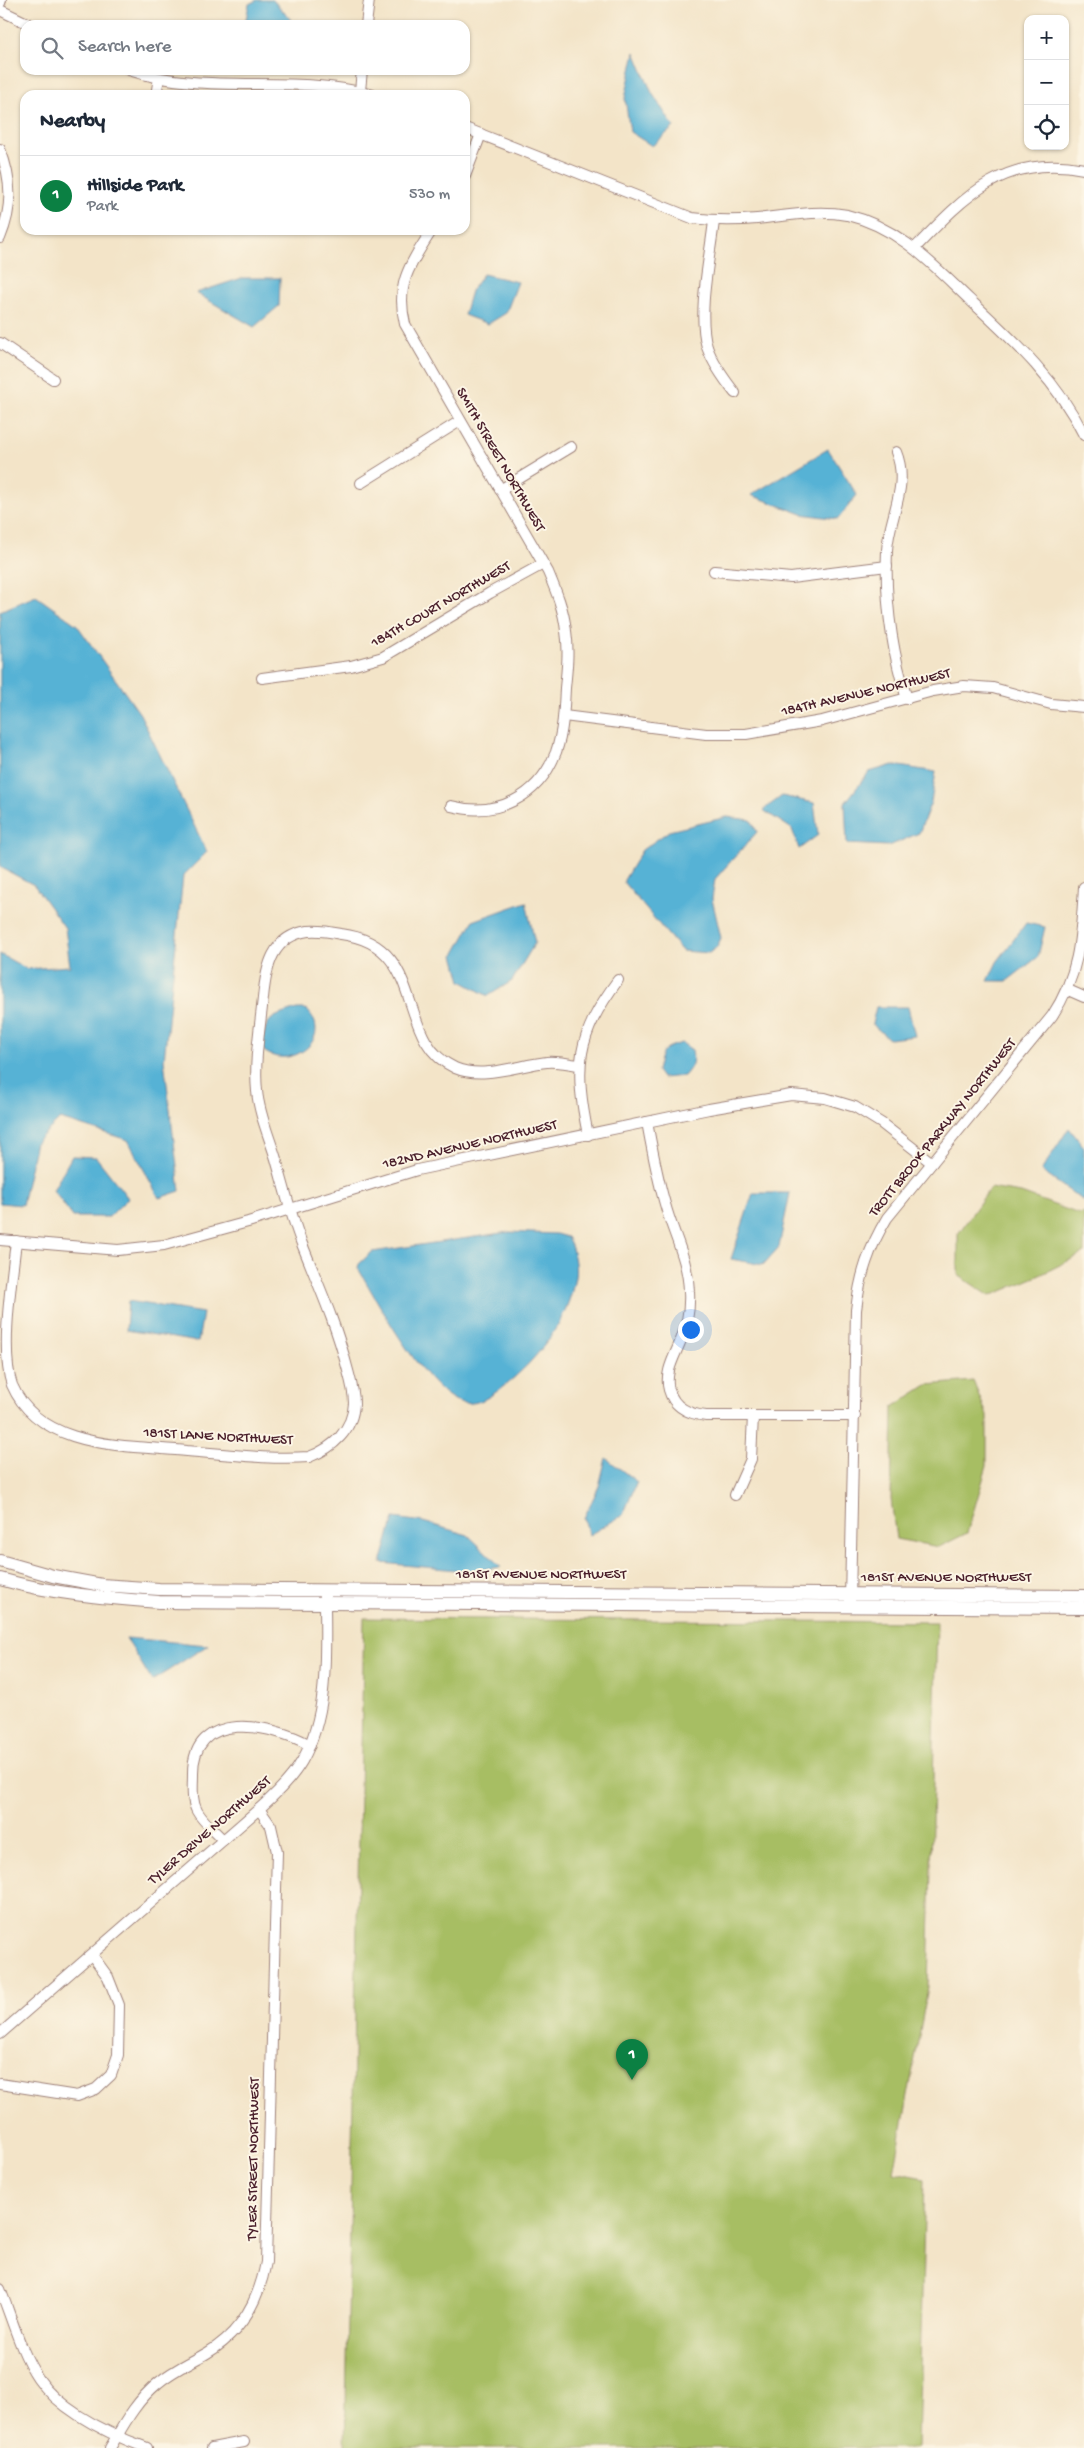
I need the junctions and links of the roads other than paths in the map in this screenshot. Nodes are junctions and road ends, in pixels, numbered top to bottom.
1 (369, 0) edge
2 (0, 10) edge
3 (21, 20) edge
4 (367, 20) edge
5 (148, 75) edge
6 (362, 75) edge
7 (160, 78) junction
8 (157, 90) edge
9 (291, 90) edge
10 (360, 90) edge
11 (470, 130) edge
12 (481, 134) junction
13 (0, 149) edge
14 (470, 163) edge
15 (1084, 169) edge
16 (714, 221) junction
17 (429, 235) edge
18 (0, 238) edge
19 (914, 248) junction
20 (0, 343) edge
21 (53, 379) dead end
22 (735, 393) dead end
23 (460, 421) junction
24 (1084, 435) edge
25 (571, 447) dead end
26 (896, 452) dead end
27 (361, 483) dead end
28 (500, 490) junction
29 (543, 564) junction
30 (887, 566) junction
31 (714, 570) dead end
32 (262, 678) dead end
33 (907, 699) junction
34 (1084, 707) edge
35 (564, 716) junction
36 (451, 806) dead end
37 (1084, 887) edge
38 (618, 980) dead end
39 (1068, 990) junction
40 (1084, 997) edge
41 (579, 1064) junction
42 (647, 1122) junction
43 (588, 1134) junction
44 (932, 1163) junction
45 (290, 1208) junction
46 (0, 1240) edge
47 (16, 1241) junction
48 (753, 1416) junction
49 (855, 1416) junction
50 (735, 1495) dead end
51 (0, 1561) edge
52 (0, 1579) edge
53 (325, 1590) junction
54 (850, 1593) junction
55 (1084, 1596) edge
56 (325, 1604) junction
57 (850, 1607) junction
58 (1084, 1608) edge
59 (310, 1745) junction
60 (259, 1809) junction
61 (223, 1840) junction
62 (92, 1955) junction
63 (0, 2034) edge
64 (0, 2084) edge
65 (0, 2289) edge
66 (2, 2300) edge
67 (118, 2435) junction
68 (244, 2442) dead end
69 (110, 2448) edge
70 (147, 2448) edge
71 (212, 2448) edge

1 - 4 street
2 - 3 street
5 - 7 street
6 - 10 street
7 - 8 street
7 - 9 street
11 - 12 street
12 - 14 street
12 - 16 street
13 - 18 street
15 - 19 street
16 - 19 street
16 - 22 street
17 - 23 street, SMITH STREET NORTHWEST
19 - 24 street
20 - 21 street
23 - 27 street
23 - 28 street, SMITH STREET NORTHWEST
25 - 28 street
26 - 30 street
28 - 29 street, SMITH STREET NORTHWEST
29 - 32 street, 184TH COURT NORTHWEST
29 - 35 street, SMITH STREET NORTHWEST
30 - 31 street
30 - 33 street
33 - 34 street, 184TH AVENUE NORTHWEST
33 - 35 street, 184TH AVENUE NORTHWEST
35 - 36 street, SMITH STREET NORTHWEST
37 - 39 street, TROTT BROOK PARKWAY NORTHWEST
38 - 41 street
39 - 40 street
39 - 44 street, TROTT BROOK PARKWAY NORTHWEST
41 - 43 street
41 - 45 street
42 - 43 street, 182ND AVENUE NORTHWEST
42 - 44 street, 182ND AVENUE NORTHWEST
42 - 48 street
43 - 45 street, 182ND AVENUE NORTHWEST
44 - 49 street, TROTT BROOK PARKWAY NORTHWEST
45 - 47 street, 182ND AVENUE NORTHWEST
45 - 47 street, 181ST LANE NORTHWEST
46 - 47 street, 182ND AVENUE NORTHWEST
48 - 49 street
48 - 50 street
49 - 54 street, TROTT BROOK PARKWAY NORTHWEST
51 - 53 main road, 181ST AVENUE NORTHWEST
52 - 56 main road, 181ST AVENUE NORTHWEST
53 - 54 main road, 181ST AVENUE NORTHWEST
53 - 56 street, TYLER DRIVE NORTHWEST
54 - 55 main road, 181ST AVENUE NORTHWEST
54 - 57 street, TROTT BROOK PARKWAY NORTHWEST
56 - 57 main road, 181ST AVENUE NORTHWEST
56 - 59 street, TYLER DRIVE NORTHWEST
57 - 58 main road, 181ST AVENUE NORTHWEST
59 - 60 street, TYLER DRIVE NORTHWEST
59 - 61 street
60 - 61 street, TYLER DRIVE NORTHWEST
60 - 67 street, TYLER STREET NORTHWEST
61 - 62 street, TYLER DRIVE NORTHWEST
62 - 63 street, TYLER DRIVE NORTHWEST
62 - 64 street
65 - 66 street
66 - 67 street
67 - 69 street, TYLER STREET NORTHWEST
67 - 70 street
68 - 71 street

